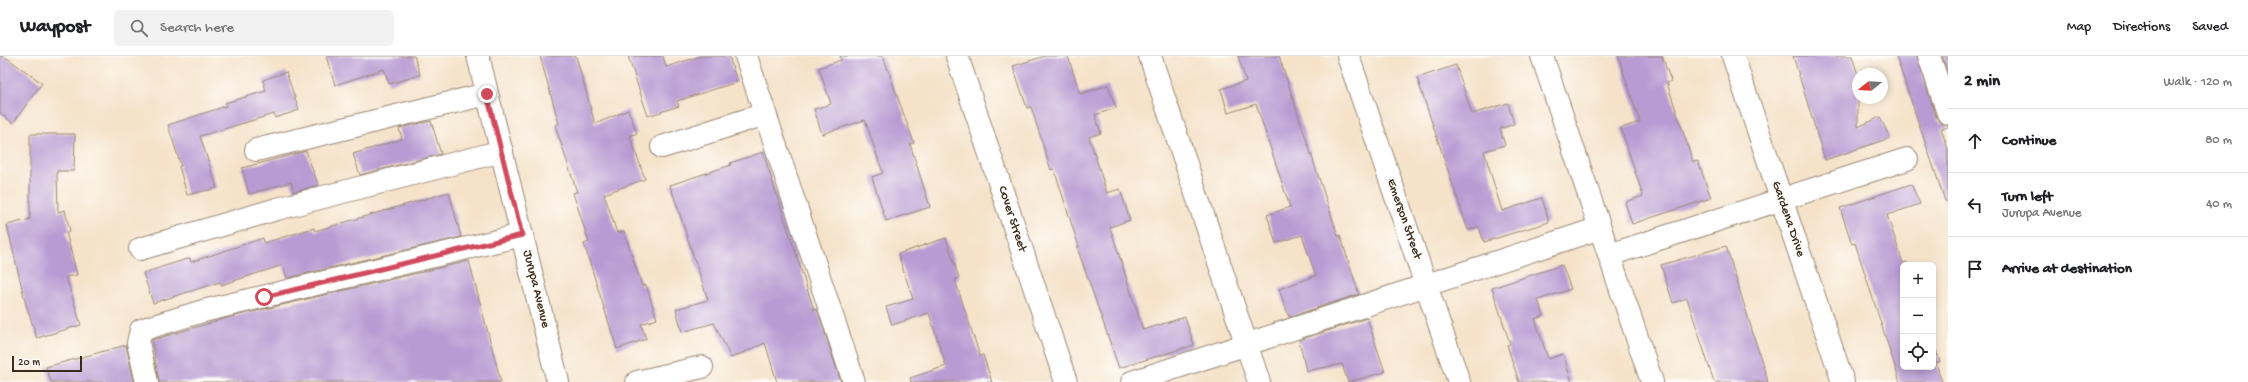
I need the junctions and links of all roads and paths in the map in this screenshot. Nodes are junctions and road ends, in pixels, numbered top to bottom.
1 (478, 56) edge
2 (746, 56) edge
3 (957, 56) edge
4 (1150, 56) edge
5 (1348, 56) edge
6 (1542, 56) edge
7 (1733, 56) edge
8 (1929, 56) edge
9 (487, 94) junction
10 (1948, 113) edge
11 (765, 114) junction
12 (662, 147) dead end
13 (256, 150) dead end
14 (502, 151) junction
15 (1907, 158) dead end
16 (1782, 200) junction
17 (1600, 228) junction
18 (522, 235) junction
19 (140, 249) dead end
20 (1609, 255) junction
21 (1426, 285) junction
22 (1247, 346) junction
23 (702, 367) dead end
24 (147, 382) edge
25 (558, 382) edge
26 (637, 382) edge
27 (854, 382) edge
28 (1066, 382) edge
29 (1132, 382) edge
30 (1259, 382) edge
31 (1459, 382) edge
32 (1652, 382) edge
33 (1843, 382) edge

1 - 9 street, Jurupa Avenue
2 - 11 street
3 - 28 street, Cover Street
4 - 22 street
5 - 21 street, Emerson Street
6 - 17 street
7 - 16 street, Gardena Drive
8 - 10 street
9 - 13 street
9 - 14 street, Jurupa Avenue
11 - 12 street
11 - 27 street
14 - 18 street, Jurupa Avenue
14 - 19 street
15 - 16 street
16 - 20 street
16 - 33 street, Gardena Drive
17 - 20 street
17 - 21 street
18 - 24 street
18 - 25 street, Jurupa Avenue
20 - 32 street
21 - 22 street
21 - 31 street, Emerson Street
22 - 29 street
22 - 30 street
23 - 26 street

